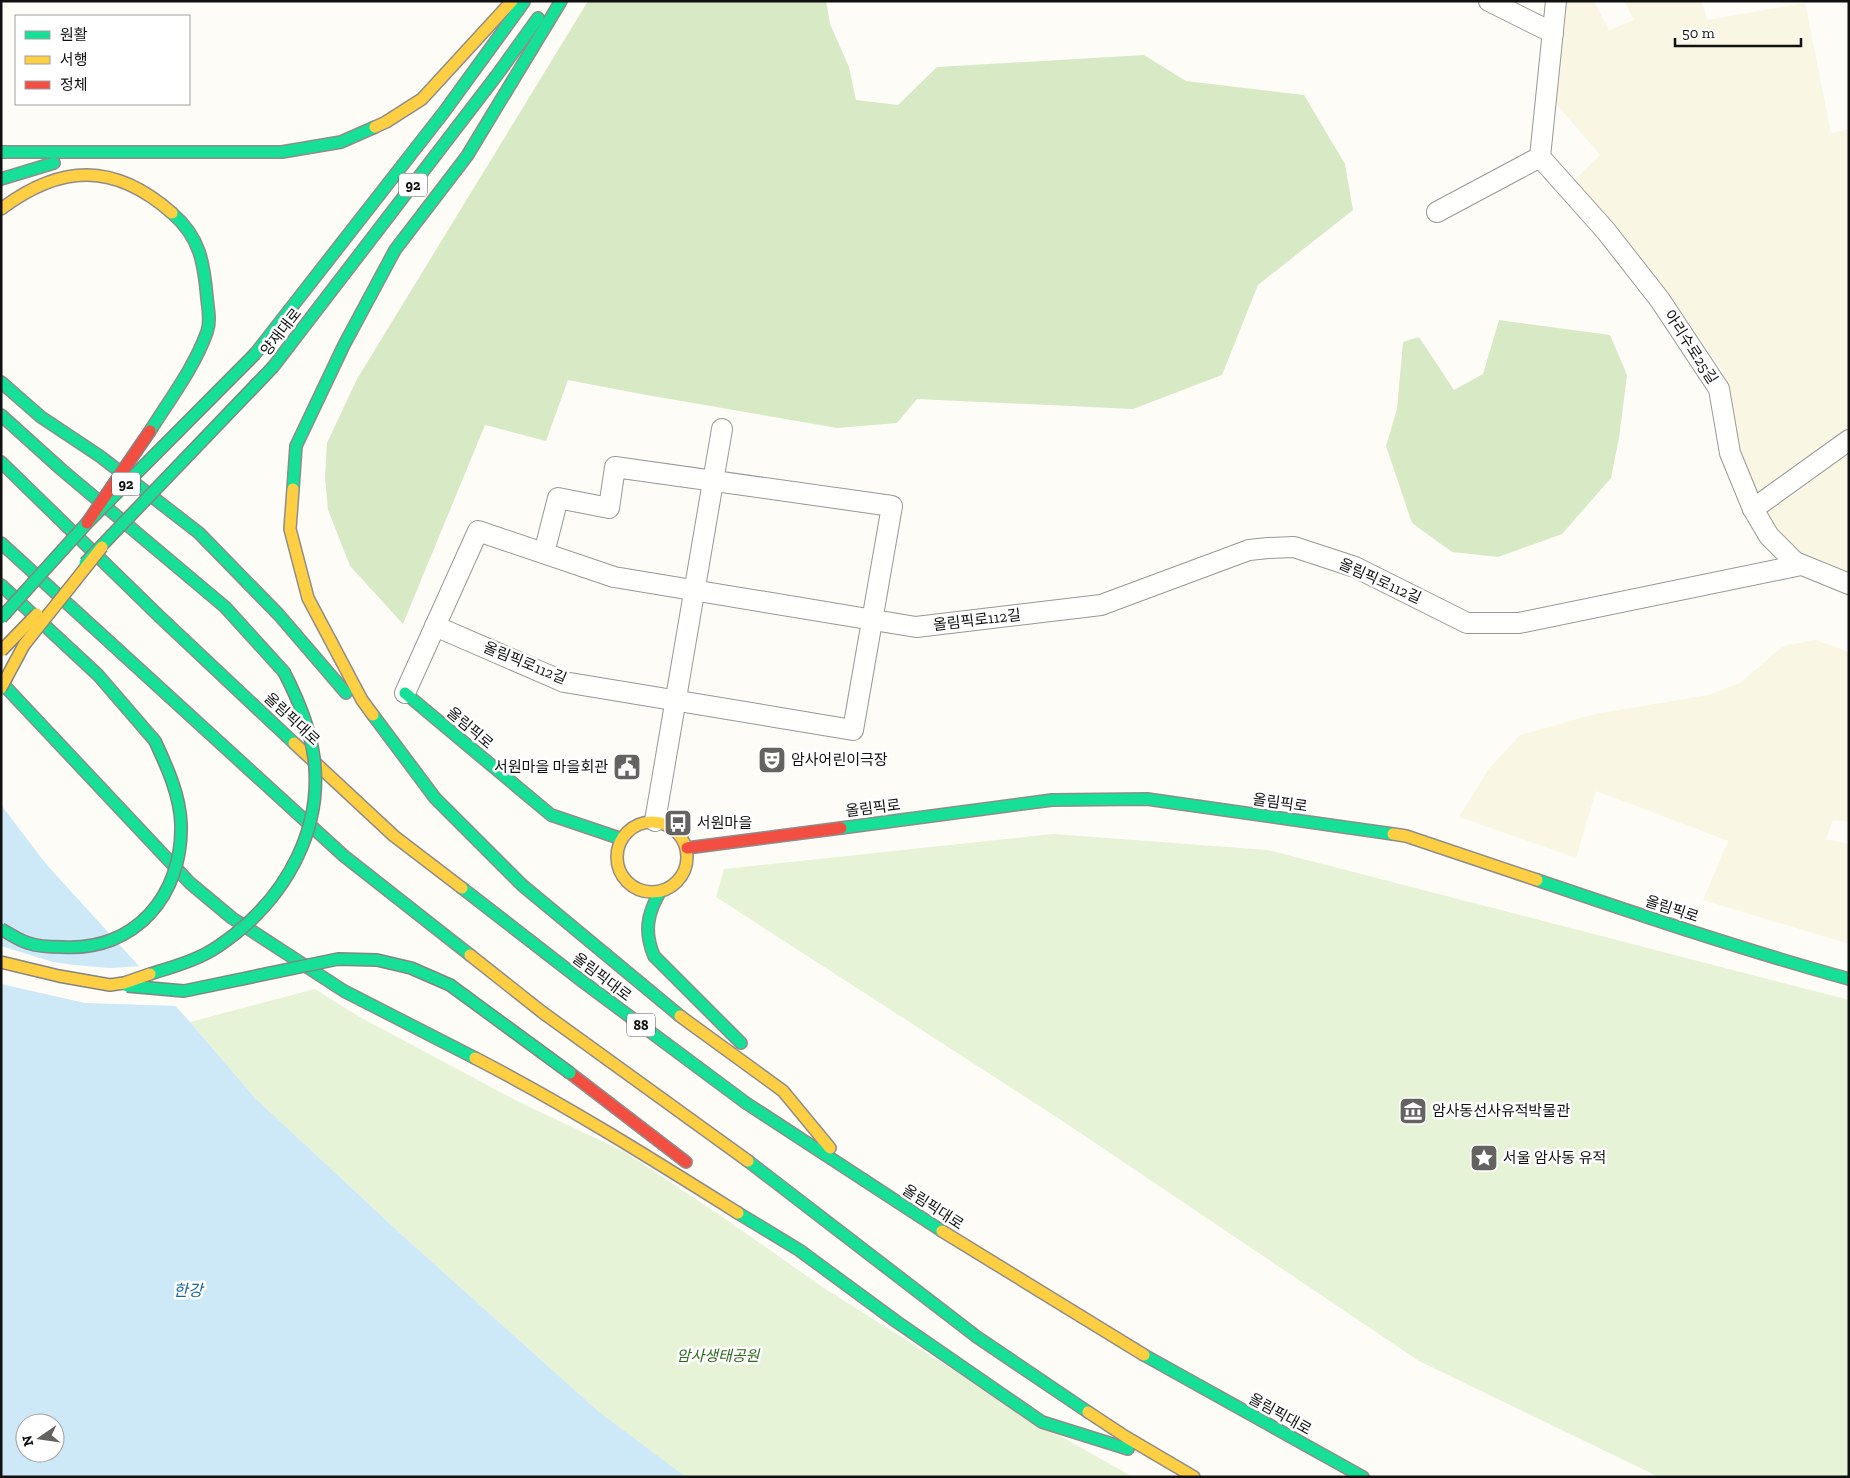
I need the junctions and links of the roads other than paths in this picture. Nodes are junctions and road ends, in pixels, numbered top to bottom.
1 (512, 1) edge
2 (525, 1) edge
3 (550, 1) edge
4 (561, 1) edge
5 (1489, 1) edge
6 (1556, 1) edge
7 (1553, 33) junction
8 (102, 151) junction
9 (1, 152) edge
10 (1540, 157) junction
11 (1, 179) edge
12 (1, 209) edge
13 (1437, 212) dead end
14 (1, 382) edge
15 (1, 415) edge
16 (722, 429) dead end
17 (1849, 440) edge
18 (1, 462) edge
19 (713, 480) junction
20 (1753, 509) junction
21 (87, 523) junction
22 (1, 544) edge
23 (102, 547) junction
24 (544, 553) junction
25 (1801, 565) junction
26 (1849, 584) edge
27 (1, 585) edge
28 (694, 591) junction
29 (1, 618) edge
30 (872, 620) junction
31 (435, 626) junction
32 (1, 651) edge
33 (1, 682) edge
34 (1, 688) edge
35 (405, 693) joint
36 (676, 700) junction
37 (395, 746) junction
38 (655, 821) junction
39 (622, 839) junction
40 (687, 848) junction
41 (660, 892) junction
42 (1, 929) edge
43 (1, 962) edge
44 (1849, 979) edge
45 (113, 985) junction
46 (783, 1091) junction
47 (846, 1169) junction
48 (696, 1171) dead end
49 (712, 1183) dead end
50 (799, 1250) junction
51 (1170, 1463) junction
52 (1194, 1477) edge
53 (1363, 1477) edge

1 - 8 main road
2 - 21 main road, 양재대로 / 92, bridge
3 - 23 main road, 양재대로 / 92, bridge
4 - 37 main road
5 - 7 street
6 - 7 street
7 - 10 street
8 - 9 main road
8 - 11 main road
10 - 13 street
10 - 20 street, 아리수로25길
12 - 21 main road, bridge
14 - 37 main road
15 - 45 main road, bridge
16 - 19 street
17 - 20 street
18 - 47 main road, 올림픽대로 / 88
19 - 24 street, 올림픽로112길
19 - 28 street
19 - 30 street, 올림픽로112길
20 - 25 street, 아리수로25길
21 - 29 main road, 양재대로 / 92, bridge
22 - 51 main road
23 - 32 main road, 양재대로, bridge
23 - 34 main road, bridge
24 - 28 street, 올림픽로112길
24 - 31 street, 올림픽로112길
25 - 26 street, 아리수로25길
25 - 30 street, 올림픽로112길
27 - 42 main road, bridge
28 - 30 street, 올림픽로112길
28 - 36 street
30 - 36 street, 올림픽로112길
31 - 35 street, 올림픽로112길
31 - 36 street, 올림픽로112길
33 - 50 main road, bridge
35 - 39 main road, 올림픽로
36 - 38 street
37 - 46 main road
38 - 39 main road
38 - 40 main road
39 - 41 main road
40 - 41 main road
40 - 44 main road, 올림픽로
41 - 46 main road
43 - 45 main road, bridge
45 - 48 main road, bridge
46 - 47 main road
47 - 53 main road, 올림픽대로 / 88
49 - 50 main road
50 - 51 main road
51 - 52 main road

